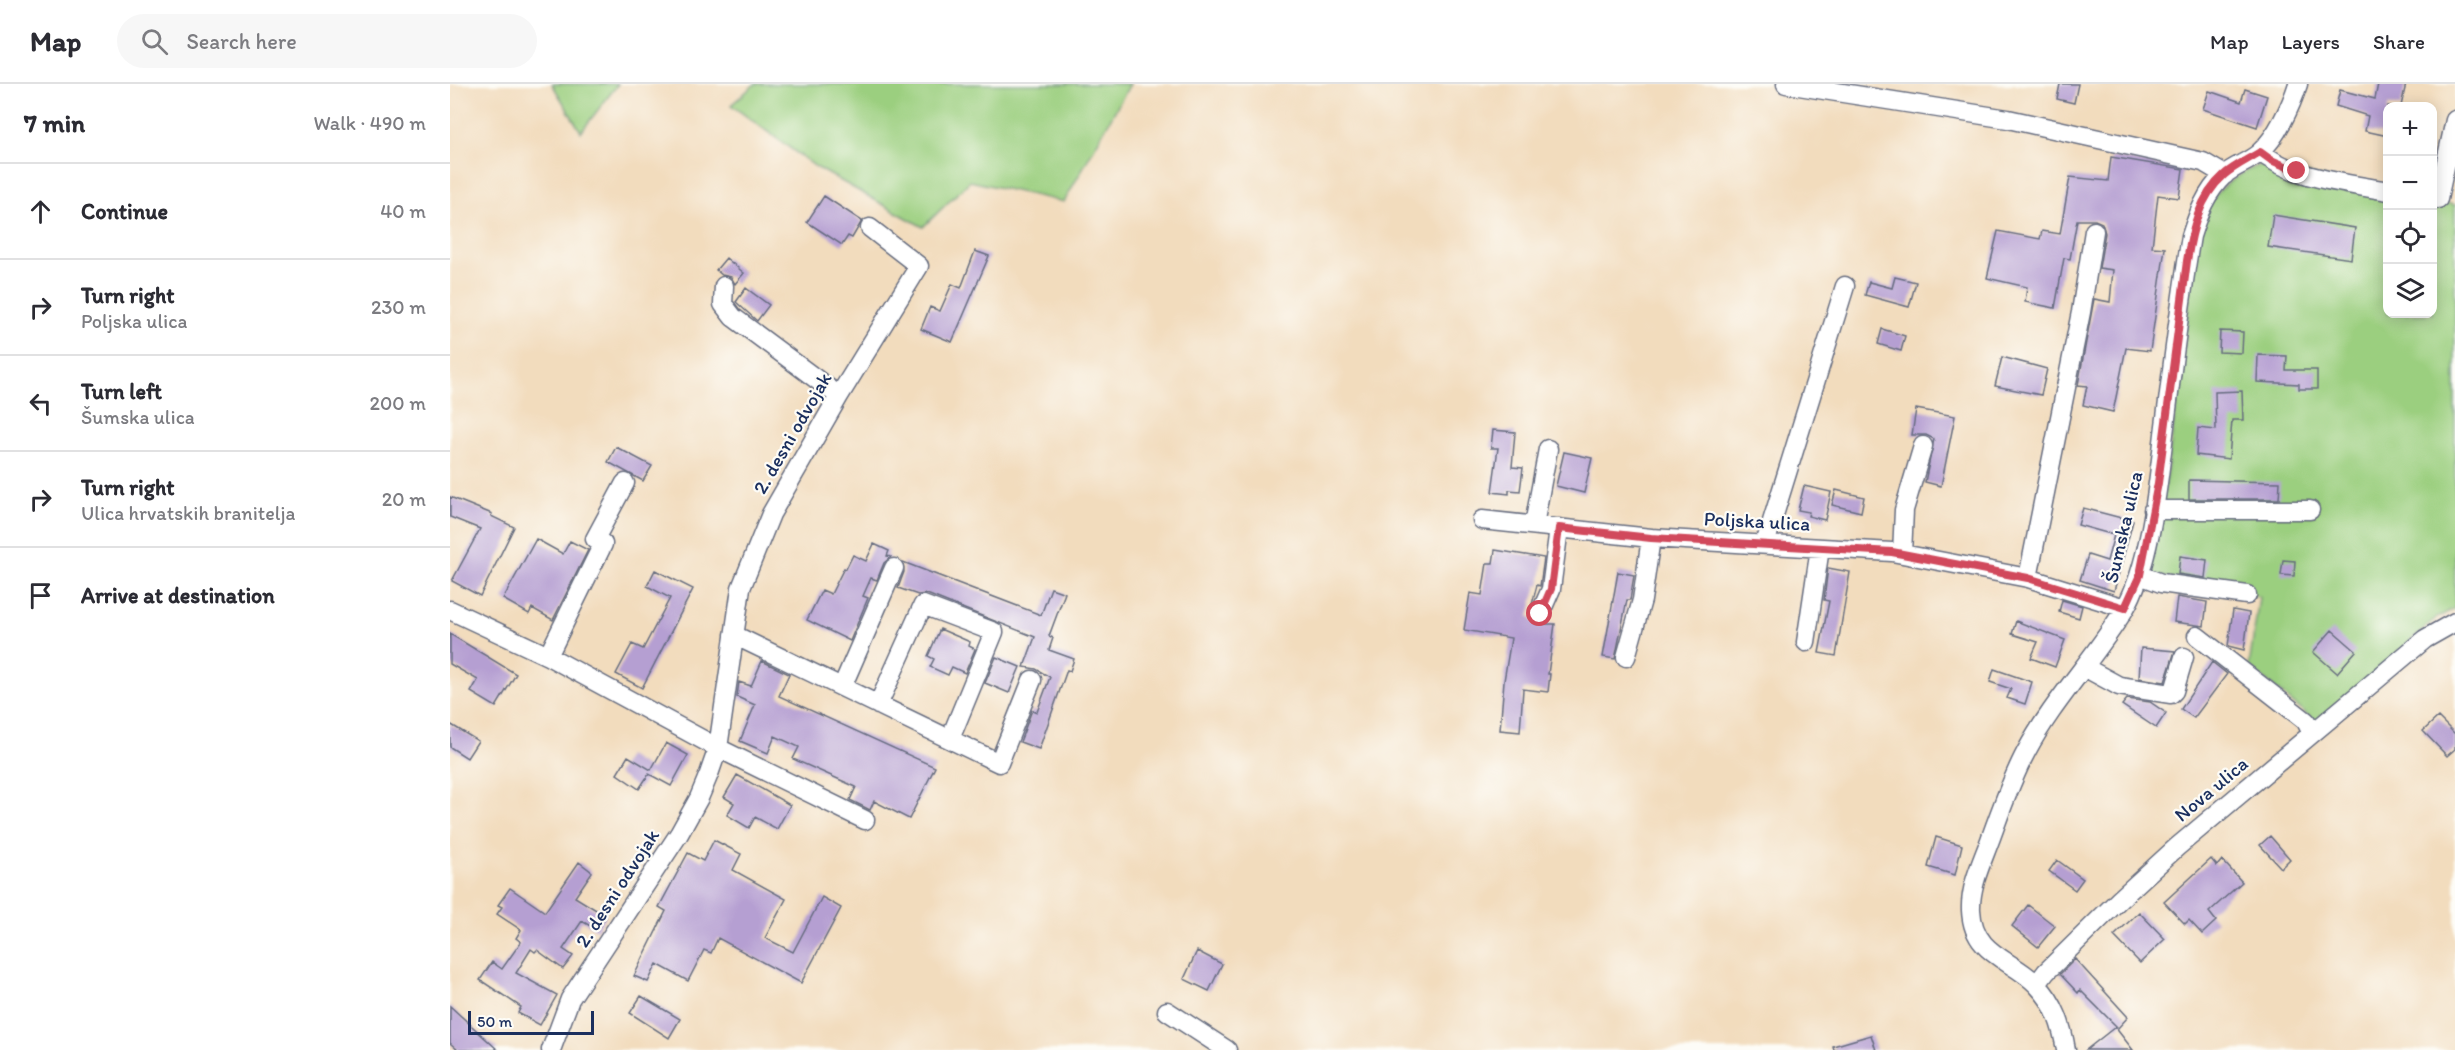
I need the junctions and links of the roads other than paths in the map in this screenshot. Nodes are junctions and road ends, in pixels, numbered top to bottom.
1 (1786, 84) edge
2 (2298, 84) edge
3 (2455, 120) edge
4 (2260, 152) junction
5 (2225, 175) junction
6 (2383, 189) edge
7 (2442, 200) edge
8 (870, 228) dead end
9 (2094, 231) dead end
10 (724, 286) dead end
11 (1845, 286) dead end
12 (839, 396) junction
13 (1923, 446) dead end
14 (1548, 449) dead end
15 (625, 483) dead end
16 (2153, 510) junction
17 (2310, 510) dead end
18 (1482, 520) dead end
19 (1534, 525) junction
20 (1559, 528) junction
21 (1651, 538) junction
22 (1765, 544) junction
23 (1820, 548) junction
24 (1902, 554) junction
25 (894, 568) dead end
26 (2140, 575) junction
27 (2028, 578) junction
28 (2247, 595) dead end
29 (2125, 608) junction
30 (450, 610) edge
31 (1540, 614) dead end
32 (2455, 621) edge
33 (734, 635) junction
34 (2197, 636) dead end
35 (1806, 642) dead end
36 (548, 656) junction
37 (1626, 657) dead end
38 (2184, 657) dead end
39 (2084, 667) junction
40 (1032, 680) dead end
41 (842, 687) junction
42 (878, 705) junction
43 (2312, 734) junction
44 (950, 739) junction
45 (718, 748) junction
46 (865, 820) dead end
47 (2037, 984) junction
48 (1167, 1011) dead end
49 (551, 1050) edge
50 (1227, 1050) edge
51 (2066, 1050) edge

1 - 5 street
2 - 4 street, Šumska ulica
3 - 7 street
4 - 5 street, Šumska ulica
4 - 6 street
5 - 16 street, Šumska ulica
8 - 12 street, 2. desni odvojak
9 - 27 street
10 - 12 street
11 - 22 street
12 - 33 street, 2. desni odvojak
13 - 24 street
14 - 19 street
15 - 36 street
16 - 17 street
16 - 26 street, Šumska ulica
18 - 19 street, Poljska ulica
19 - 20 street, Poljska ulica
20 - 21 street, Poljska ulica
20 - 31 street
21 - 22 street, Poljska ulica
21 - 37 street
22 - 23 street, Poljska ulica
23 - 24 street, Poljska ulica
23 - 35 street
24 - 27 street, Poljska ulica
25 - 41 street
26 - 28 street
26 - 29 street, Šumska ulica
27 - 29 street, Poljska ulica
29 - 39 street, Šumska ulica
30 - 36 street
32 - 43 street, Nova ulica
33 - 41 street
33 - 45 street, 2. desni odvojak
34 - 43 street
36 - 45 street
38 - 39 street
39 - 47 street, Šumska ulica
40 - 44 street
41 - 42 street
42 - 44 street
42 - 44 street
43 - 47 street, Nova ulica
45 - 46 street
45 - 49 street, 2. desni odvojak
47 - 51 street, Šumska ulica
48 - 50 street

